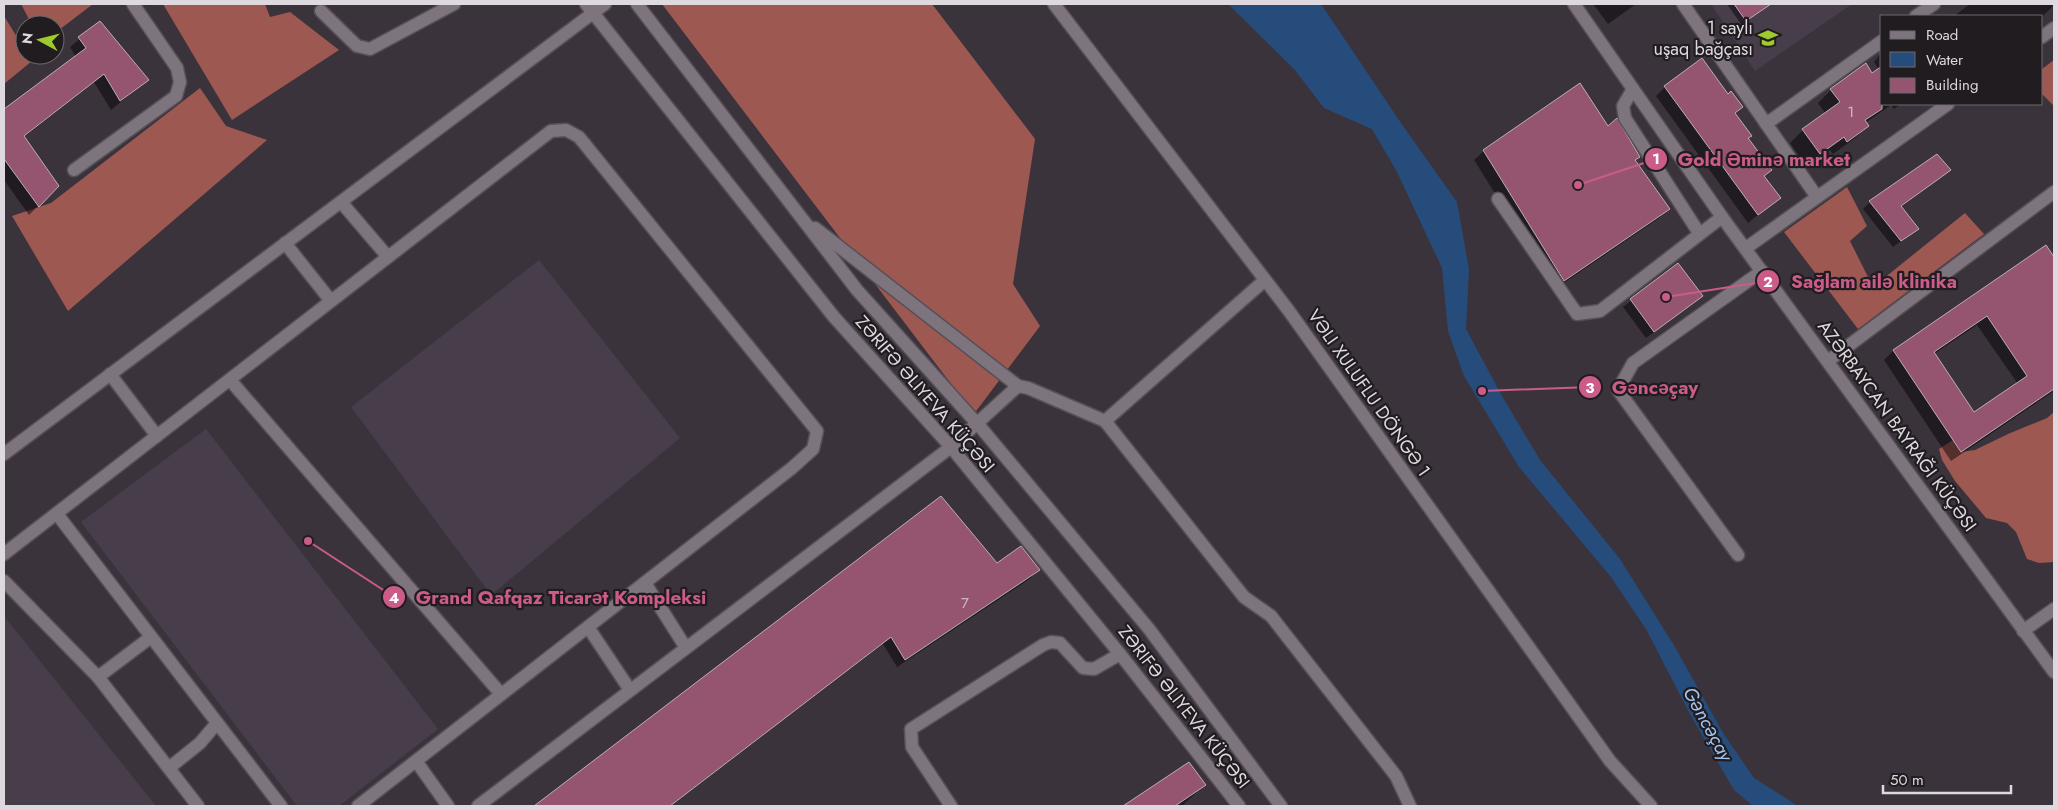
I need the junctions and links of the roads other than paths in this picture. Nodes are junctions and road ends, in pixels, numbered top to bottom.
1 (133, 4) edge
2 (454, 4) edge
3 (605, 4) edge
4 (637, 4) edge
5 (1054, 4) edge
6 (1574, 4) edge
7 (1683, 4) edge
8 (1934, 4) edge
9 (590, 8) edge
10 (320, 11) dead end
11 (1918, 15) edge
12 (2054, 28) edge
13 (2043, 36) edge
14 (1880, 42) edge
15 (1633, 89) junction
16 (1947, 105) edge
17 (1766, 124) junction
18 (74, 170) dead end
19 (2054, 192) edge
20 (1817, 197) junction
21 (1498, 198) dead end
22 (341, 202) junction
23 (800, 216) junction
24 (1722, 217) junction
25 (1699, 233) junction
26 (285, 244) junction
27 (1746, 248) junction
28 (388, 257) junction
29 (1762, 271) junction
30 (1265, 280) junction
31 (331, 302) junction
32 (1828, 362) junction
33 (110, 374) junction
34 (230, 380) junction
35 (1018, 386) junction
36 (1105, 421) junction
37 (976, 422) junction
38 (157, 436) junction
39 (951, 447) junction
40 (4, 454) edge
41 (56, 514) junction
42 (4, 554) edge
43 (1738, 555) dead end
44 (4, 581) edge
45 (645, 582) junction
46 (2054, 609) edge
47 (588, 627) junction
48 (2023, 631) junction
49 (152, 638) junction
50 (686, 648) junction
51 (1120, 654) junction
52 (2054, 672) edge
53 (98, 677) junction
54 (630, 690) junction
55 (501, 694) junction
56 (217, 723) junction
57 (416, 761) junction
58 (169, 768) junction
59 (198, 806) edge
60 (281, 806) edge
61 (358, 806) edge
62 (448, 806) edge
63 (478, 806) edge
64 (950, 806) edge
65 (1237, 806) edge
66 (1281, 806) edge
67 (1410, 806) edge
68 (1650, 806) edge

1 - 18 street
2 - 10 street
3 - 9 street
4 - 23 street, ZƏRIFƏ ƏLIYEVA KÜÇƏSI
5 - 30 street, VƏLI XULUFLU DÖNGƏ 1
6 - 15 street
7 - 17 street
8 - 11 street
9 - 22 street
9 - 39 street, ZƏRIFƏ ƏLIYEVA KÜÇƏSI
12 - 13 street
14 - 17 street
15 - 24 street
15 - 25 street
16 - 20 street
17 - 20 street
19 - 32 street
20 - 27 street
21 - 25 street
22 - 26 street
22 - 28 street
23 - 35 street
23 - 37 street, ZƏRIFƏ ƏLIYEVA KÜÇƏSI
24 - 25 street
24 - 27 street
26 - 31 street
26 - 33 street
27 - 29 street
28 - 31 street
28 - 45 street
29 - 32 street
29 - 43 street
30 - 36 street
30 - 68 street, VƏLI XULUFLU DÖNGƏ 1
31 - 34 street
32 - 48 street
33 - 38 street
33 - 40 street
34 - 38 street
34 - 55 street
35 - 36 street
35 - 37 street
36 - 67 street
37 - 39 street
37 - 66 street, ZƏRIFƏ ƏLIYEVA KÜÇƏSI
38 - 41 street
39 - 50 street
39 - 51 street, ZƏRIFƏ ƏLIYEVA KÜÇƏSI
41 - 42 street
41 - 49 street
44 - 53 street
45 - 47 street
45 - 50 street
46 - 48 street
47 - 54 street
47 - 55 street
48 - 52 street
49 - 53 street
49 - 56 street
50 - 54 street
51 - 64 street
51 - 65 street, ZƏRIFƏ ƏLIYEVA KÜÇƏSI
53 - 58 street
54 - 63 street
55 - 57 street
56 - 58 street
56 - 60 street
57 - 61 street
57 - 62 street
58 - 59 street

